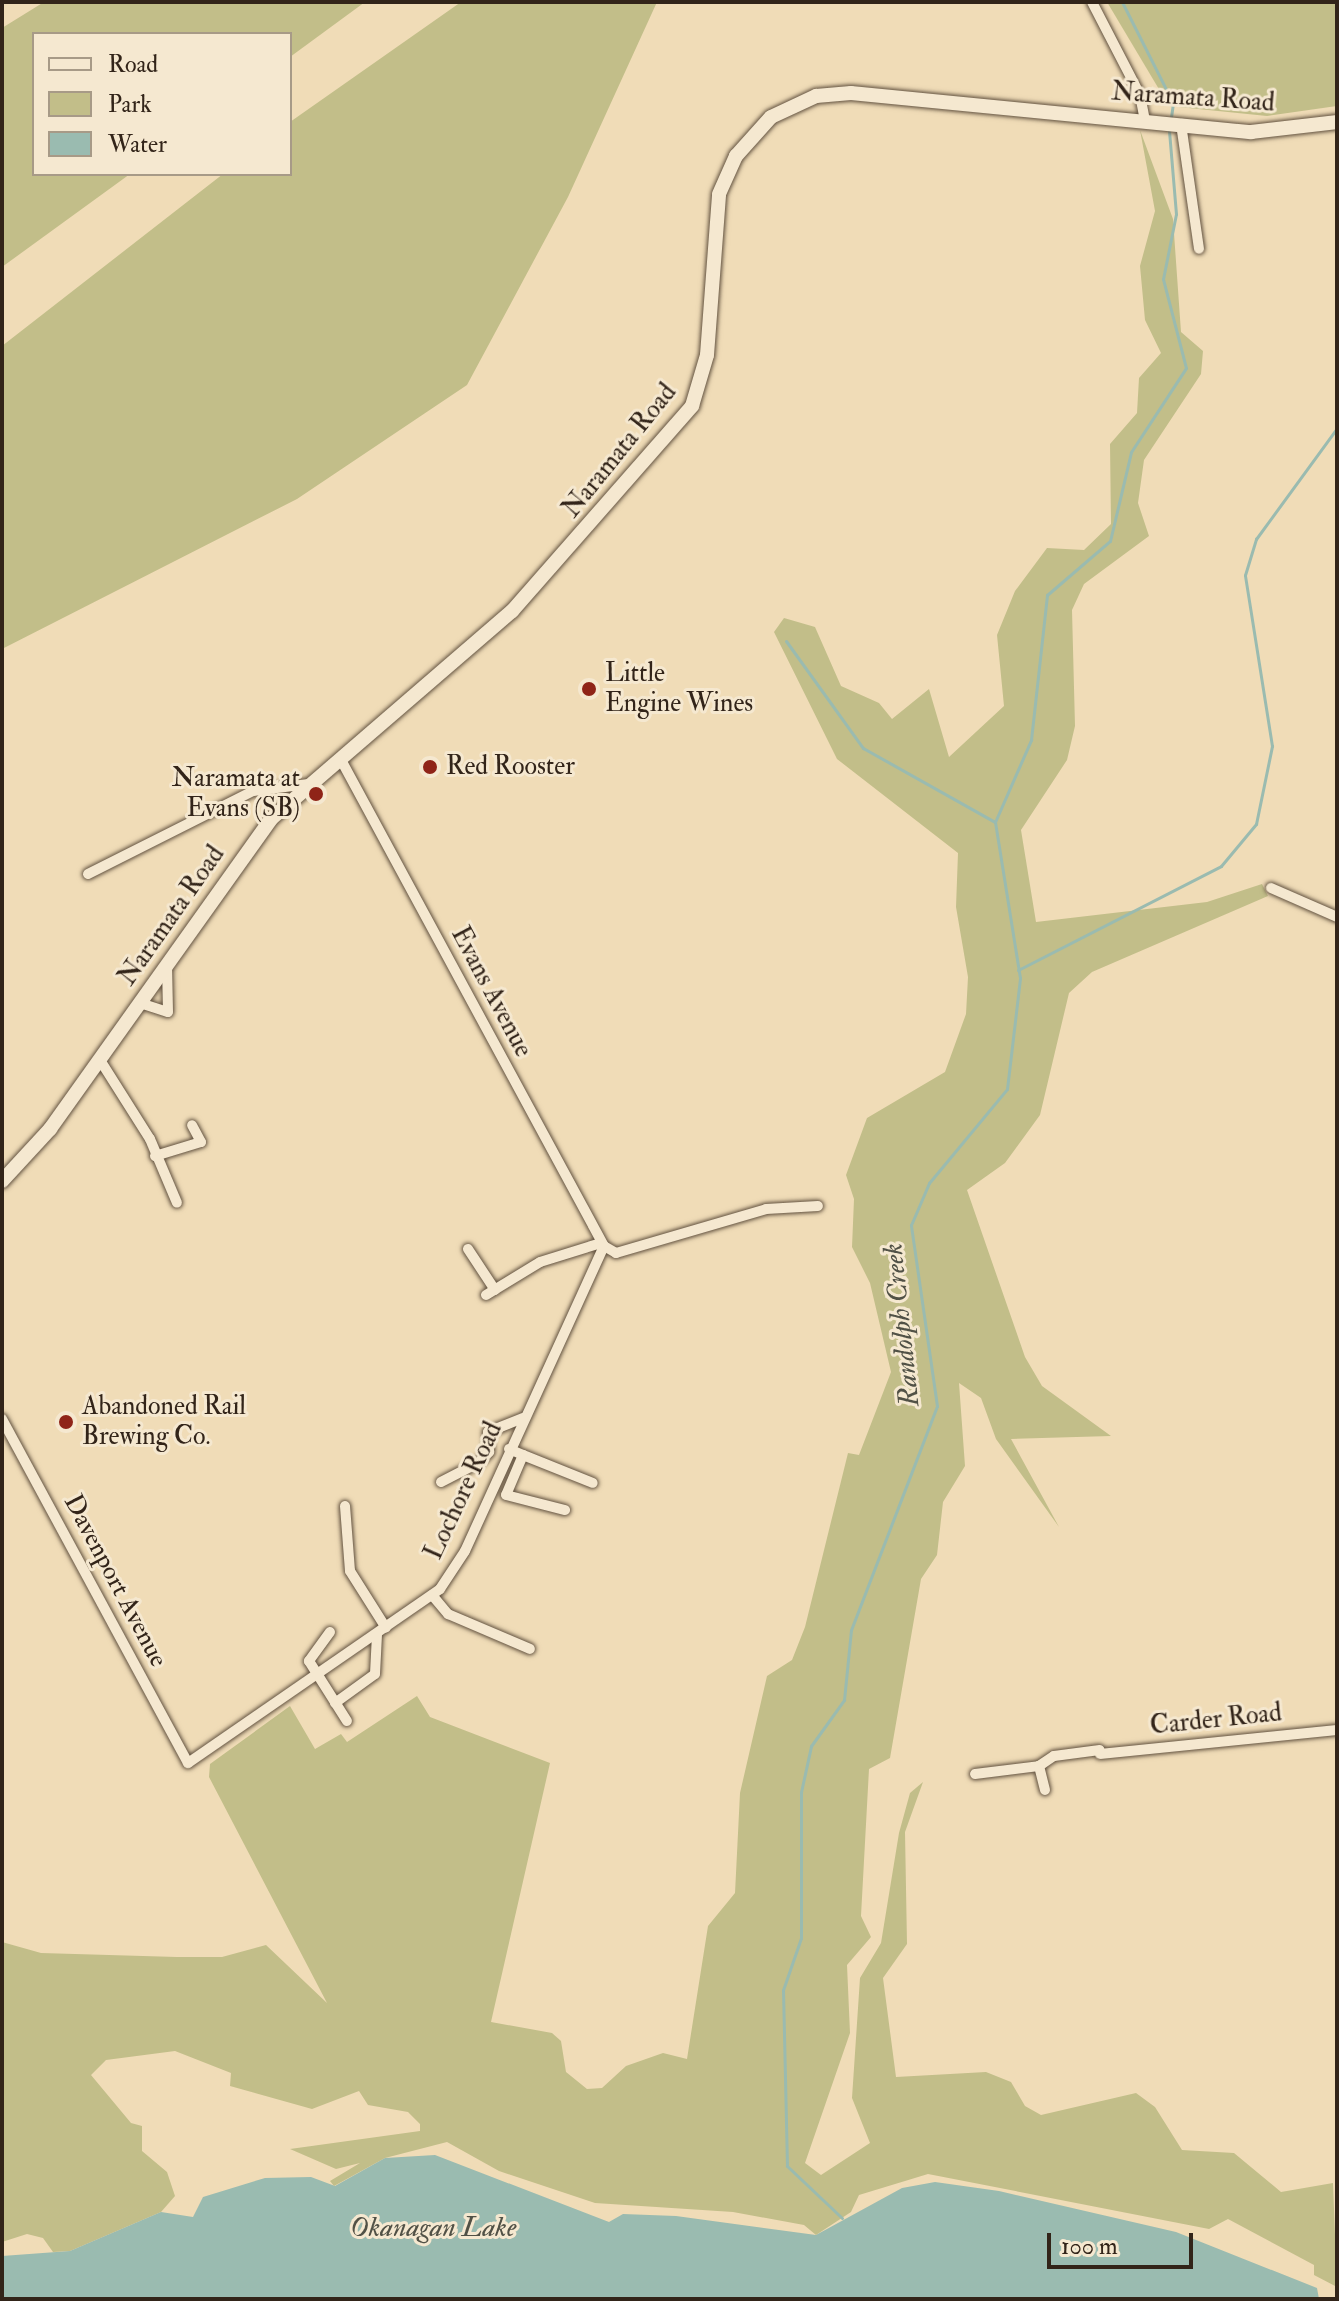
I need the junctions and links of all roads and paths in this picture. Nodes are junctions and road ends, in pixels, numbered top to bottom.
1 (1092, 2) edge
2 (1145, 120) junction
3 (1337, 122) edge
4 (1181, 124) junction
5 (1199, 249) dead end
6 (340, 758) junction
7 (309, 784) junction
8 (88, 874) dead end
9 (1271, 888) dead end
10 (1337, 917) edge
11 (167, 965) junction
12 (140, 1003) junction
13 (100, 1060) junction
14 (192, 1125) dead end
15 (155, 1156) junction
16 (2, 1181) edge
17 (177, 1203) dead end
18 (818, 1206) dead end
19 (602, 1244) junction
20 (468, 1249) dead end
21 (523, 1418) junction
22 (2, 1419) edge
23 (509, 1449) junction
24 (523, 1455) junction
25 (441, 1482) dead end
26 (593, 1483) dead end
27 (345, 1506) dead end
28 (565, 1510) dead end
29 (432, 1595) junction
30 (381, 1631) junction
31 (330, 1632) dead end
32 (530, 1649) dead end
33 (318, 1677) junction
34 (335, 1703) junction
35 (347, 1721) dead end
36 (1337, 1730) edge
37 (188, 1763) joint
38 (1039, 1766) junction
39 (975, 1774) dead end
40 (1045, 1790) dead end

1 - 2 street
2 - 4 main road, Naramata Road
2 - 6 main road, Naramata Road
3 - 4 main road, Naramata Road
4 - 5 street
6 - 7 main road, Naramata Road
6 - 19 street, Evans Avenue
7 - 8 street
7 - 11 main road, Naramata Road
9 - 10 street
11 - 12 main road, Naramata Road
11 - 12 street
12 - 13 main road, Naramata Road
13 - 15 street
13 - 16 main road, Naramata Road
14 - 15 street
15 - 17 street
18 - 19 street
19 - 20 street
19 - 21 street, Lochore Road
21 - 23 street, Lochore Road
21 - 25 street
22 - 37 street, Davenport Avenue
23 - 24 street
23 - 29 street, Lochore Road
24 - 26 street
24 - 28 street
27 - 30 street
29 - 30 street, Lochore Road
29 - 32 street
30 - 33 street, Lochore Road
30 - 34 street
31 - 33 street
33 - 34 street
33 - 37 street, Lochore Road
34 - 35 street
36 - 38 street, Carder Road
38 - 39 street, Carder Road
38 - 40 street

